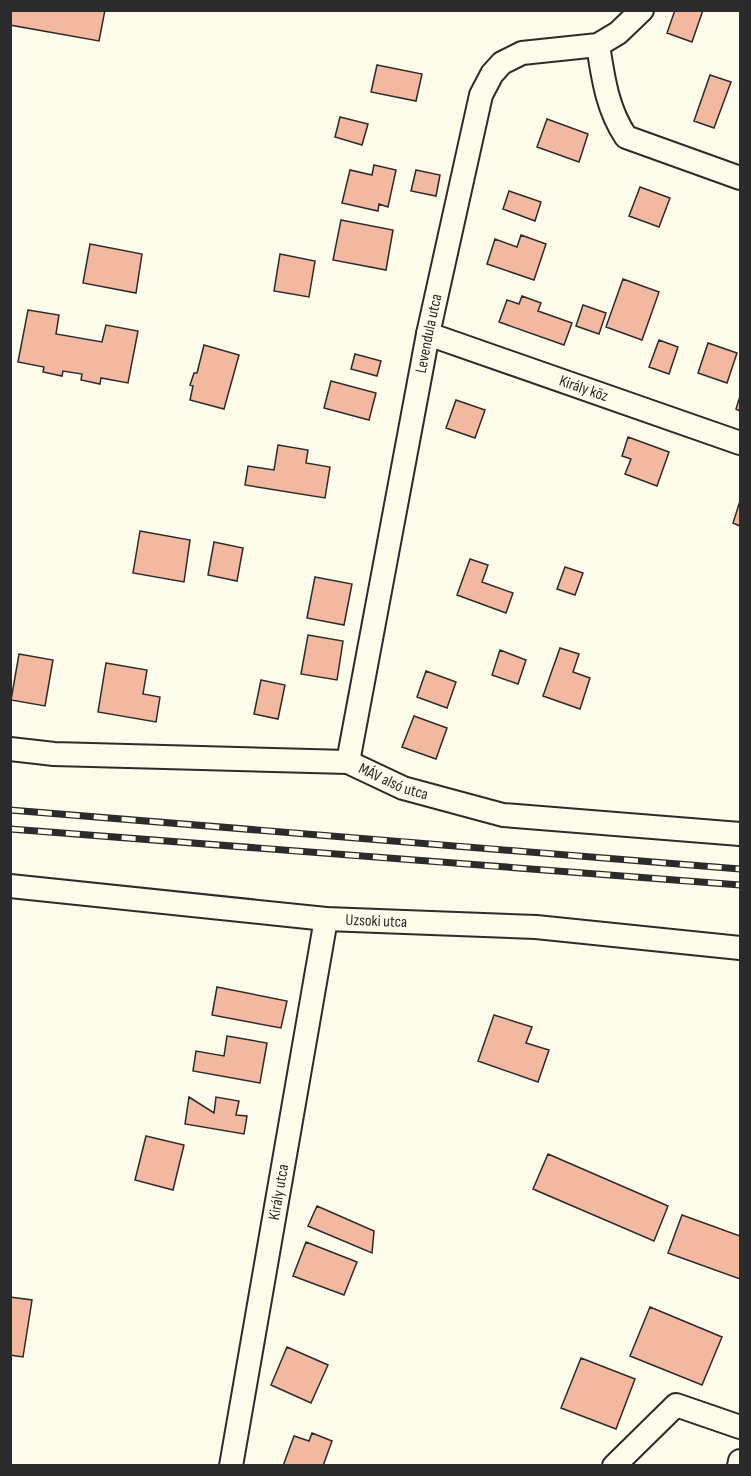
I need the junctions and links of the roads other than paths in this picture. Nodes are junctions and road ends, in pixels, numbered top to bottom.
1 (642, 10) edge
2 (598, 45) junction
3 (741, 178) edge
4 (428, 334) junction
5 (741, 442) edge
6 (10, 749) edge
7 (348, 762) junction
8 (741, 834) edge
9 (10, 886) edge
10 (326, 919) junction
11 (741, 948) edge
12 (741, 1427) edge
13 (231, 1466) edge
14 (614, 1466) edge

1 - 2 street, Levendula utca
2 - 3 street
2 - 4 street, Levendula utca
4 - 5 street, Király köz
4 - 7 street, Levendula utca
6 - 7 street, MÁV alsó utca
7 - 8 street, MÁV alsó utca
9 - 10 street, Uzsoki utca
10 - 11 street, Uzsoki utca
10 - 13 street, Király utca
12 - 14 street

